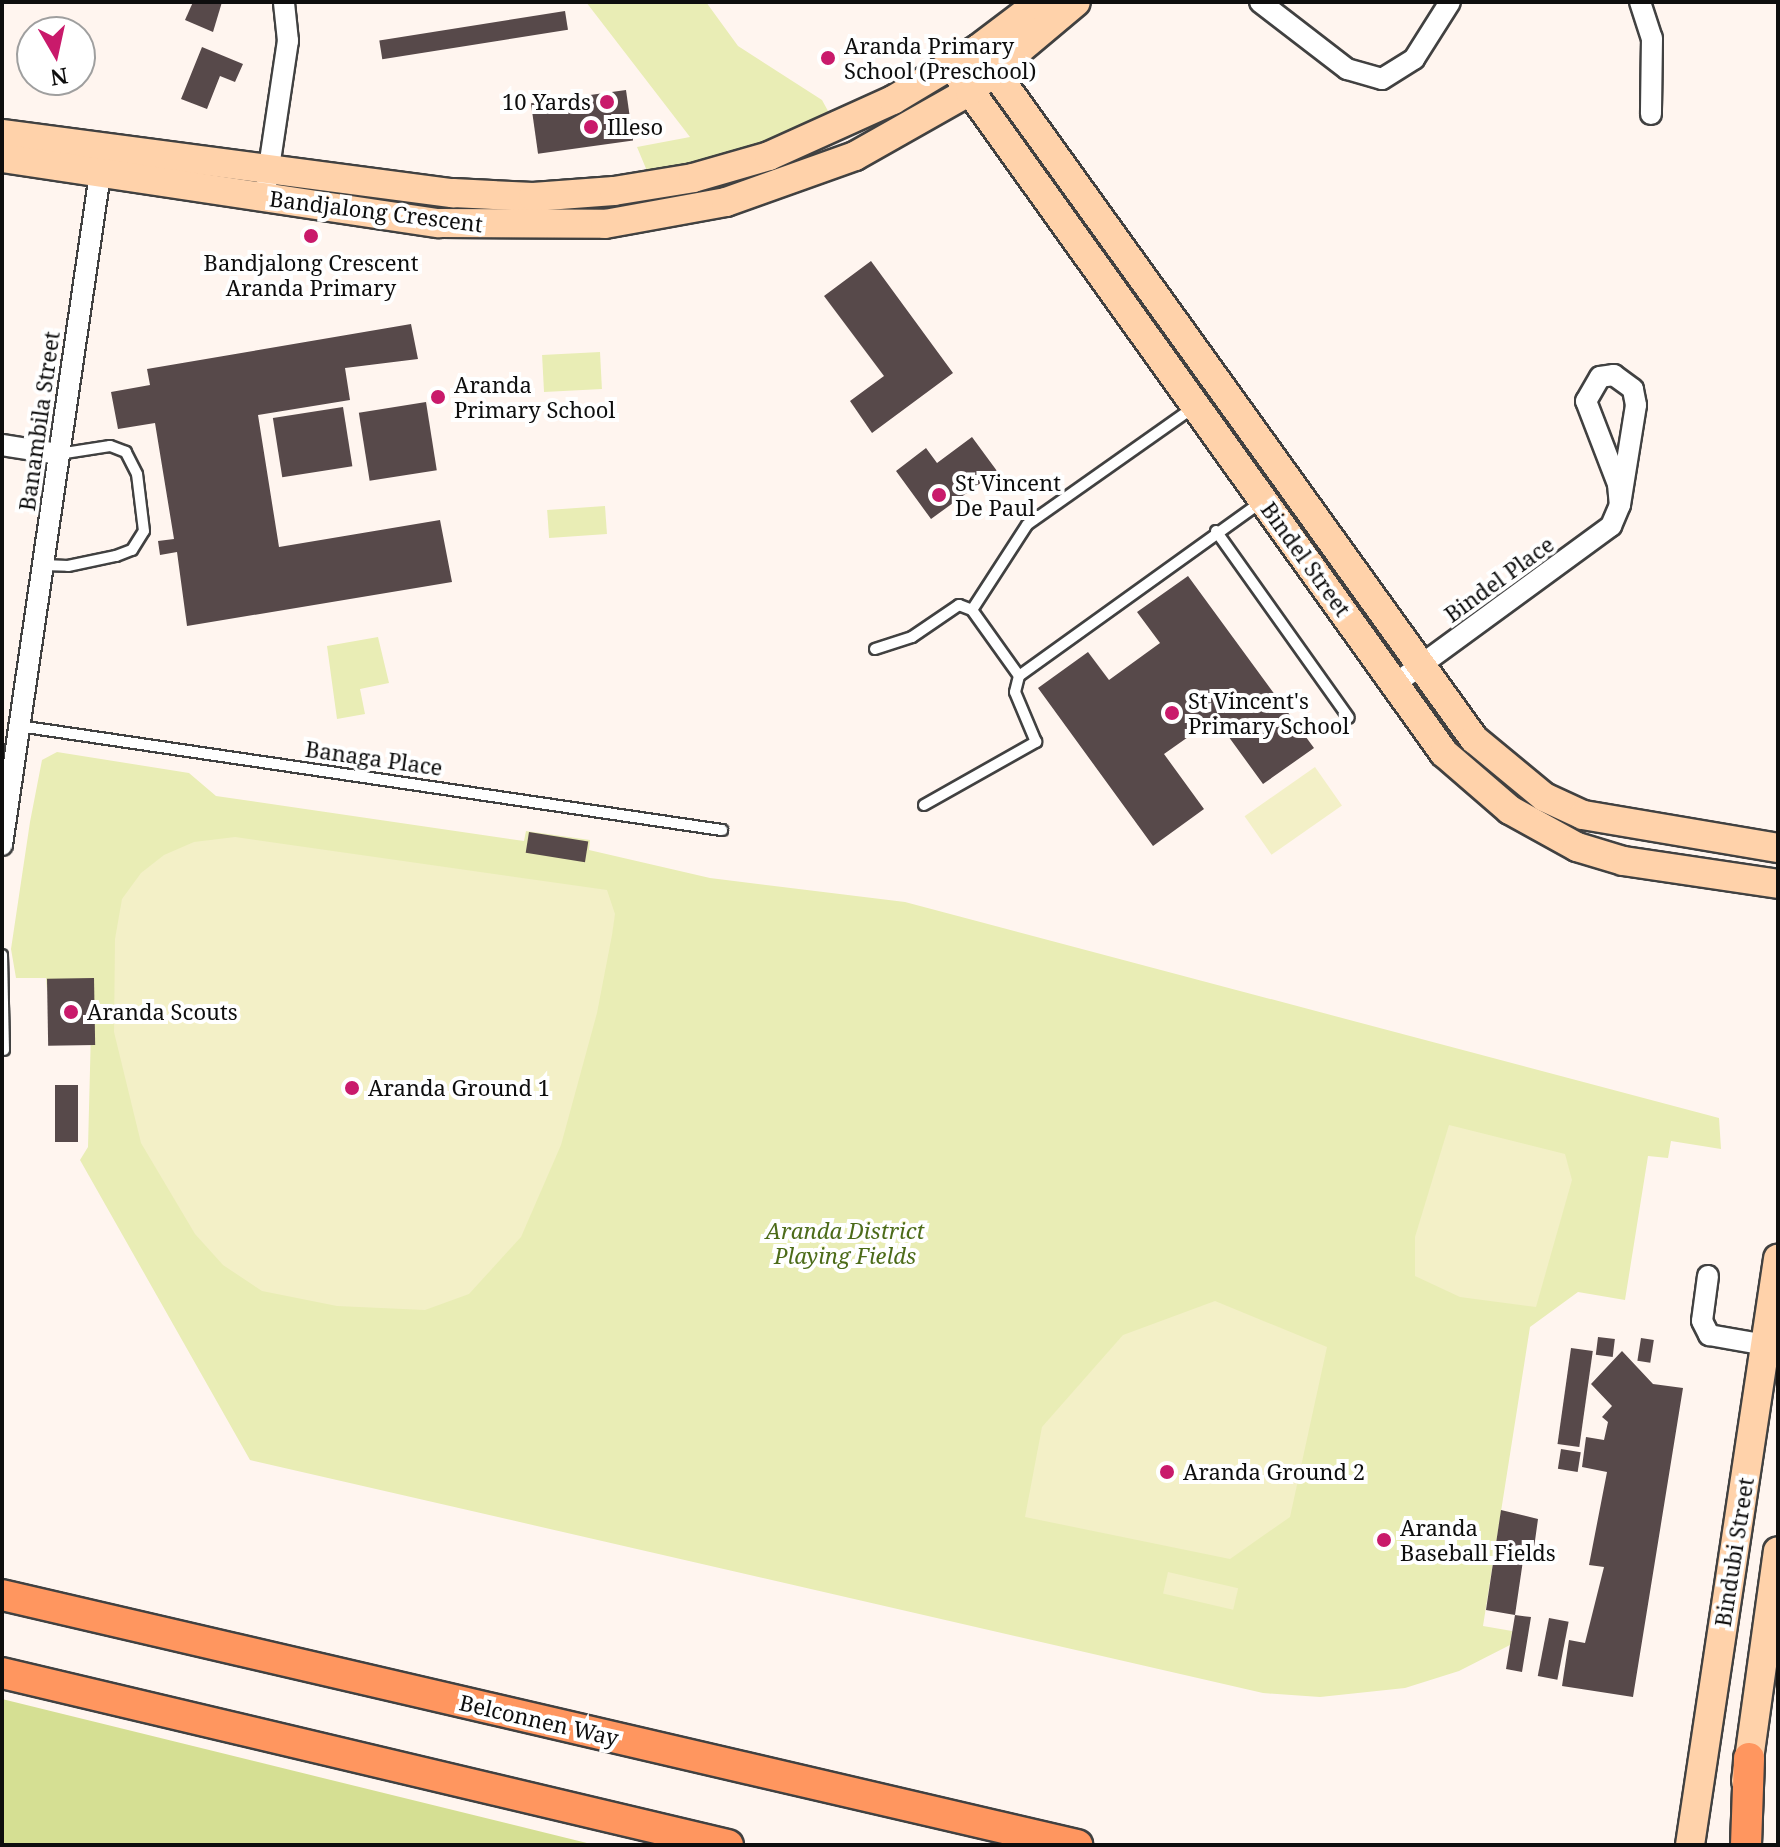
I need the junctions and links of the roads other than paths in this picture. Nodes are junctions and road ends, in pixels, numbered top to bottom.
1 (284, 2) edge
2 (1040, 2) edge
3 (1076, 2) edge
4 (1260, 2) edge
5 (1450, 2) edge
6 (1640, 2) edge
7 (978, 49) junction
8 (952, 66) junction
9 (995, 73) junction
10 (970, 91) junction
11 (1651, 114) dead end
12 (2, 134) edge
13 (2, 158) edge
14 (102, 160) junction
15 (269, 169) junction
16 (265, 197) junction
17 (1126, 256) junction
18 (1103, 276) junction
19 (1195, 405) junction
20 (2, 445) edge
21 (59, 454) junction
22 (1289, 483) junction
23 (1263, 500) junction
24 (1620, 505) junction
25 (1216, 531) junction
26 (43, 565) junction
27 (972, 610) junction
28 (875, 649) dead end
29 (1420, 666) junction
30 (1019, 676) junction
31 (1395, 684) junction
32 (1349, 718) dead end
33 (19, 726) junction
34 (1536, 791) junction
35 (924, 805) dead end
36 (1521, 817) junction
37 (722, 830) dead end
38 (2, 845) edge
39 (1778, 848) edge
40 (1774, 886) edge
41 (2, 955) edge
42 (4, 1050) dead end
43 (1778, 1259) edge
44 (1708, 1276) dead end
45 (1772, 1346) edge
46 (1778, 1551) edge
47 (2, 1595) edge
48 (2, 1673) edge
49 (1749, 1758) junction
50 (728, 1845) edge
51 (1077, 1845) edge
52 (1690, 1845) edge
53 (1736, 1845) edge
54 (1746, 1845) edge

1 - 15 street
2 - 7 street, Bandjalong Crescent
3 - 9 street, Bandjalong Crescent
4 - 5 street
6 - 11 street
7 - 8 street, Bandjalong Crescent
7 - 9 street, Bindel Street
8 - 10 street, Bindel Street
8 - 15 street, Bandjalong Crescent
9 - 10 street, Bandjalong Crescent
9 - 17 street, Bindel Street
10 - 16 street, Bandjalong Crescent
10 - 18 street, Bindel Street
12 - 14 street, Bandjalong Crescent
13 - 14 street, Bandjalong Crescent
14 - 15 street, Bandjalong Crescent
14 - 16 street, Bandjalong Crescent
14 - 21 street, Banambila Street
15 - 16 street
17 - 18 street
17 - 22 street, Bindel Street
18 - 19 street, Bindel Street
19 - 23 street, Bindel Street
19 - 27 lane
20 - 21 street
21 - 26 street, Banambila Street
21 - 26 lane
22 - 23 street
22 - 29 street, Bindel Street
23 - 25 lane
23 - 31 street, Bindel Street
24 - 24 street, Bindel Place
24 - 29 street, Bindel Place
25 - 30 lane
25 - 32 lane
26 - 33 street, Banambila Street
27 - 28 lane
27 - 30 lane
29 - 31 street, Bindel Place
29 - 34 street, Bindel Street
30 - 35 lane
31 - 36 street, Bindel Street
33 - 37 lane, Banaga Place
33 - 38 street, Banambila Street
34 - 36 street
34 - 39 street, Bindel Street
36 - 40 street, Bindel Street
41 - 42 lane
43 - 45 street, Bindubi Street
44 - 45 street
45 - 52 street, Bindubi Street
46 - 49 street, Bindubi Street
47 - 51 main road, Belconnen Way
48 - 50 main road
49 - 53 street, Bindubi Street
49 - 54 main road

